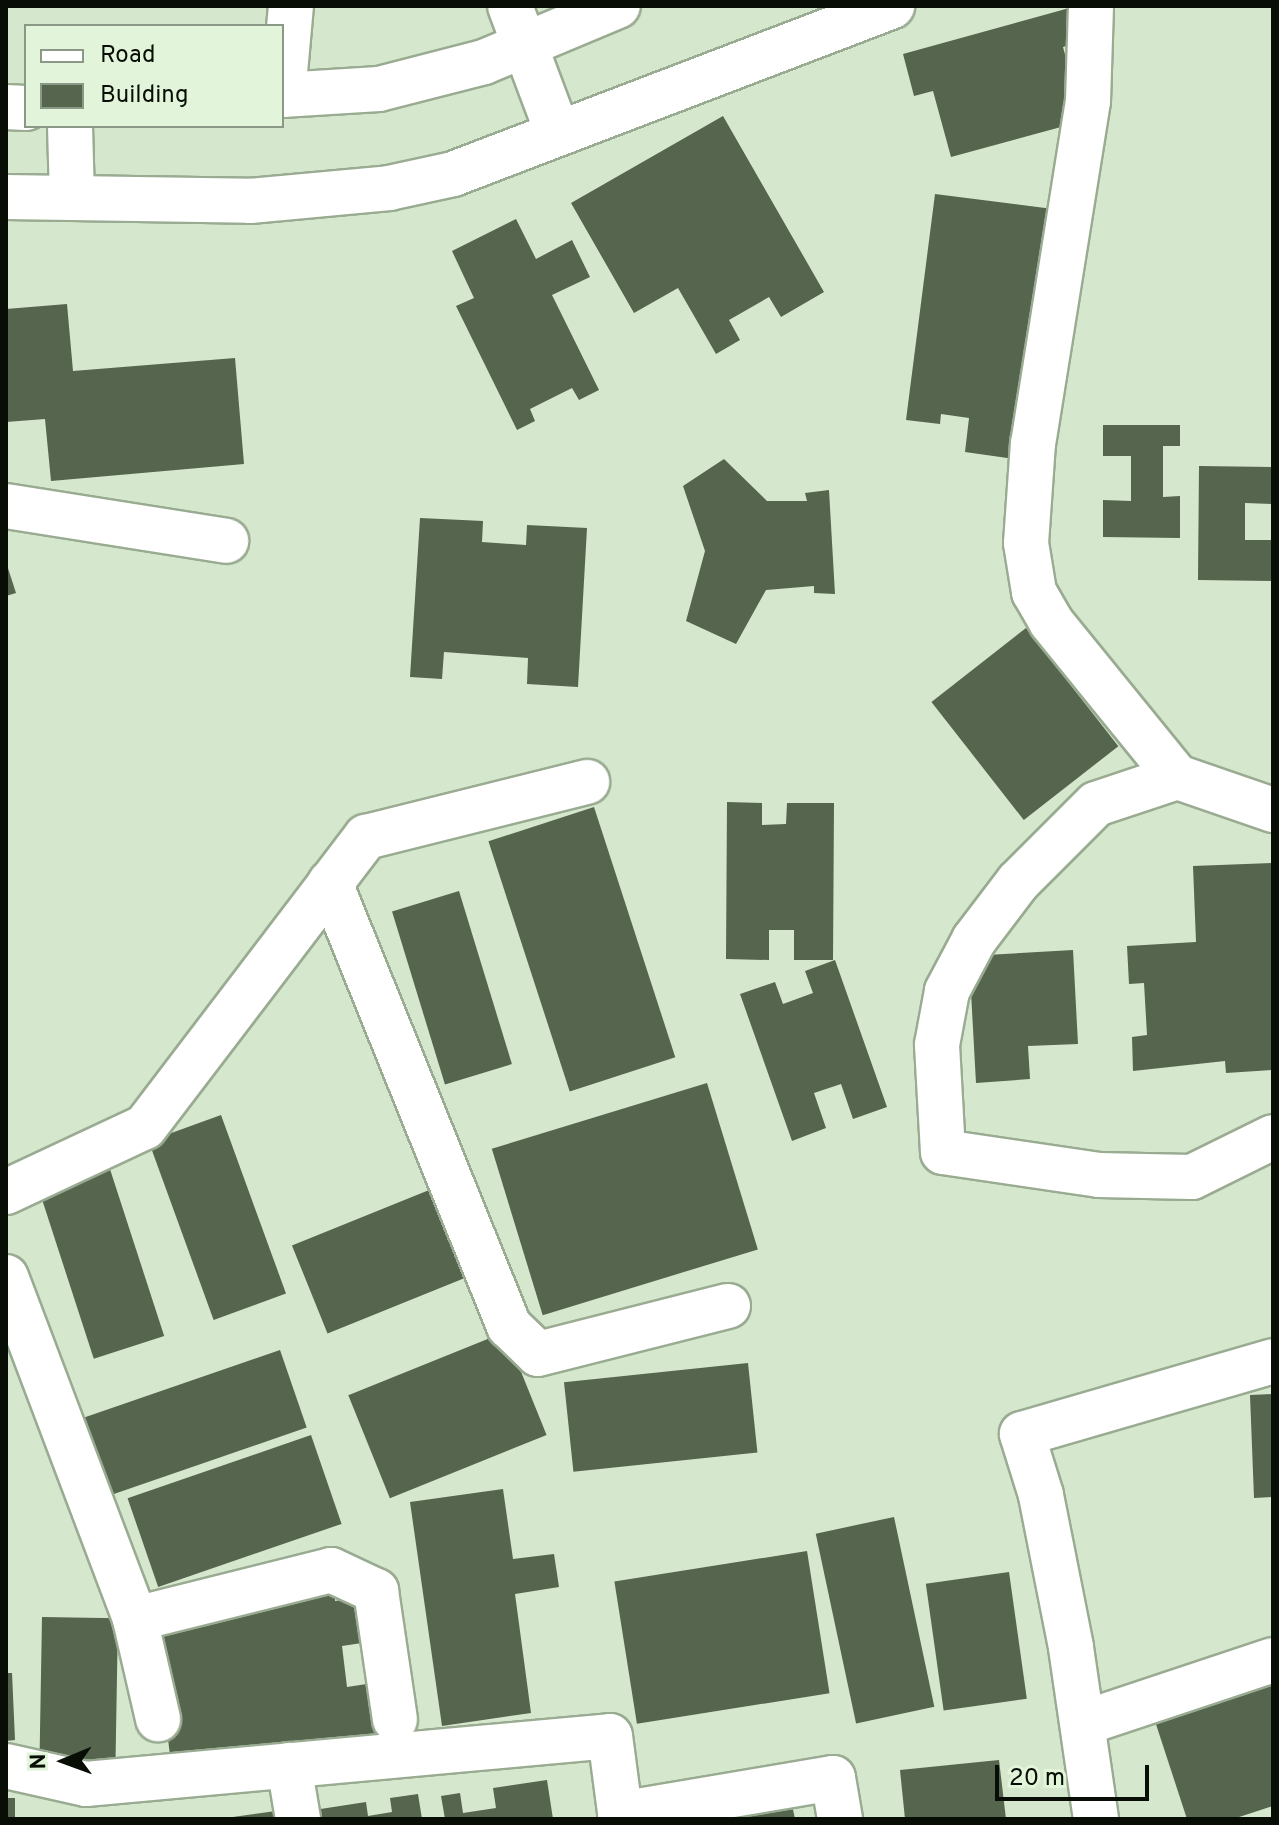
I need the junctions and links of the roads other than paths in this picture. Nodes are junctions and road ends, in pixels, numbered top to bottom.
1 (291, 6) edge
2 (618, 6) edge
3 (892, 6) edge
4 (1091, 6) edge
5 (517, 26) edge
6 (284, 84) edge
7 (284, 95) edge
8 (70, 128) edge
9 (557, 131) junction
10 (6, 197) edge
11 (72, 198) junction
12 (6, 506) edge
13 (226, 541) dead end
14 (1177, 777) junction
15 (587, 782) dead end
16 (1273, 810) edge
17 (330, 883) junction
18 (1273, 1137) edge
19 (6, 1192) edge
20 (6, 1277) edge
21 (728, 1306) dead end
22 (1273, 1361) edge
23 (135, 1619) junction
24 (1273, 1660) edge
25 (158, 1719) dead end
26 (395, 1720) dead end
27 (1084, 1723) junction
28 (289, 1765) junction
29 (6, 1766) edge
30 (621, 1816) edge
31 (298, 1819) edge
32 (840, 1819) edge
33 (1096, 1819) edge

1 - 6 street
2 - 5 street
3 - 9 street
4 - 14 street
5 - 7 street
5 - 9 street
8 - 11 street
9 - 11 street
10 - 11 street
12 - 13 street
14 - 16 street
14 - 18 street
15 - 17 street
17 - 19 street
17 - 21 street
20 - 23 street
22 - 27 street
23 - 25 street
23 - 26 street
24 - 27 street
27 - 33 street
28 - 29 street
28 - 30 street
28 - 31 street
30 - 32 street

